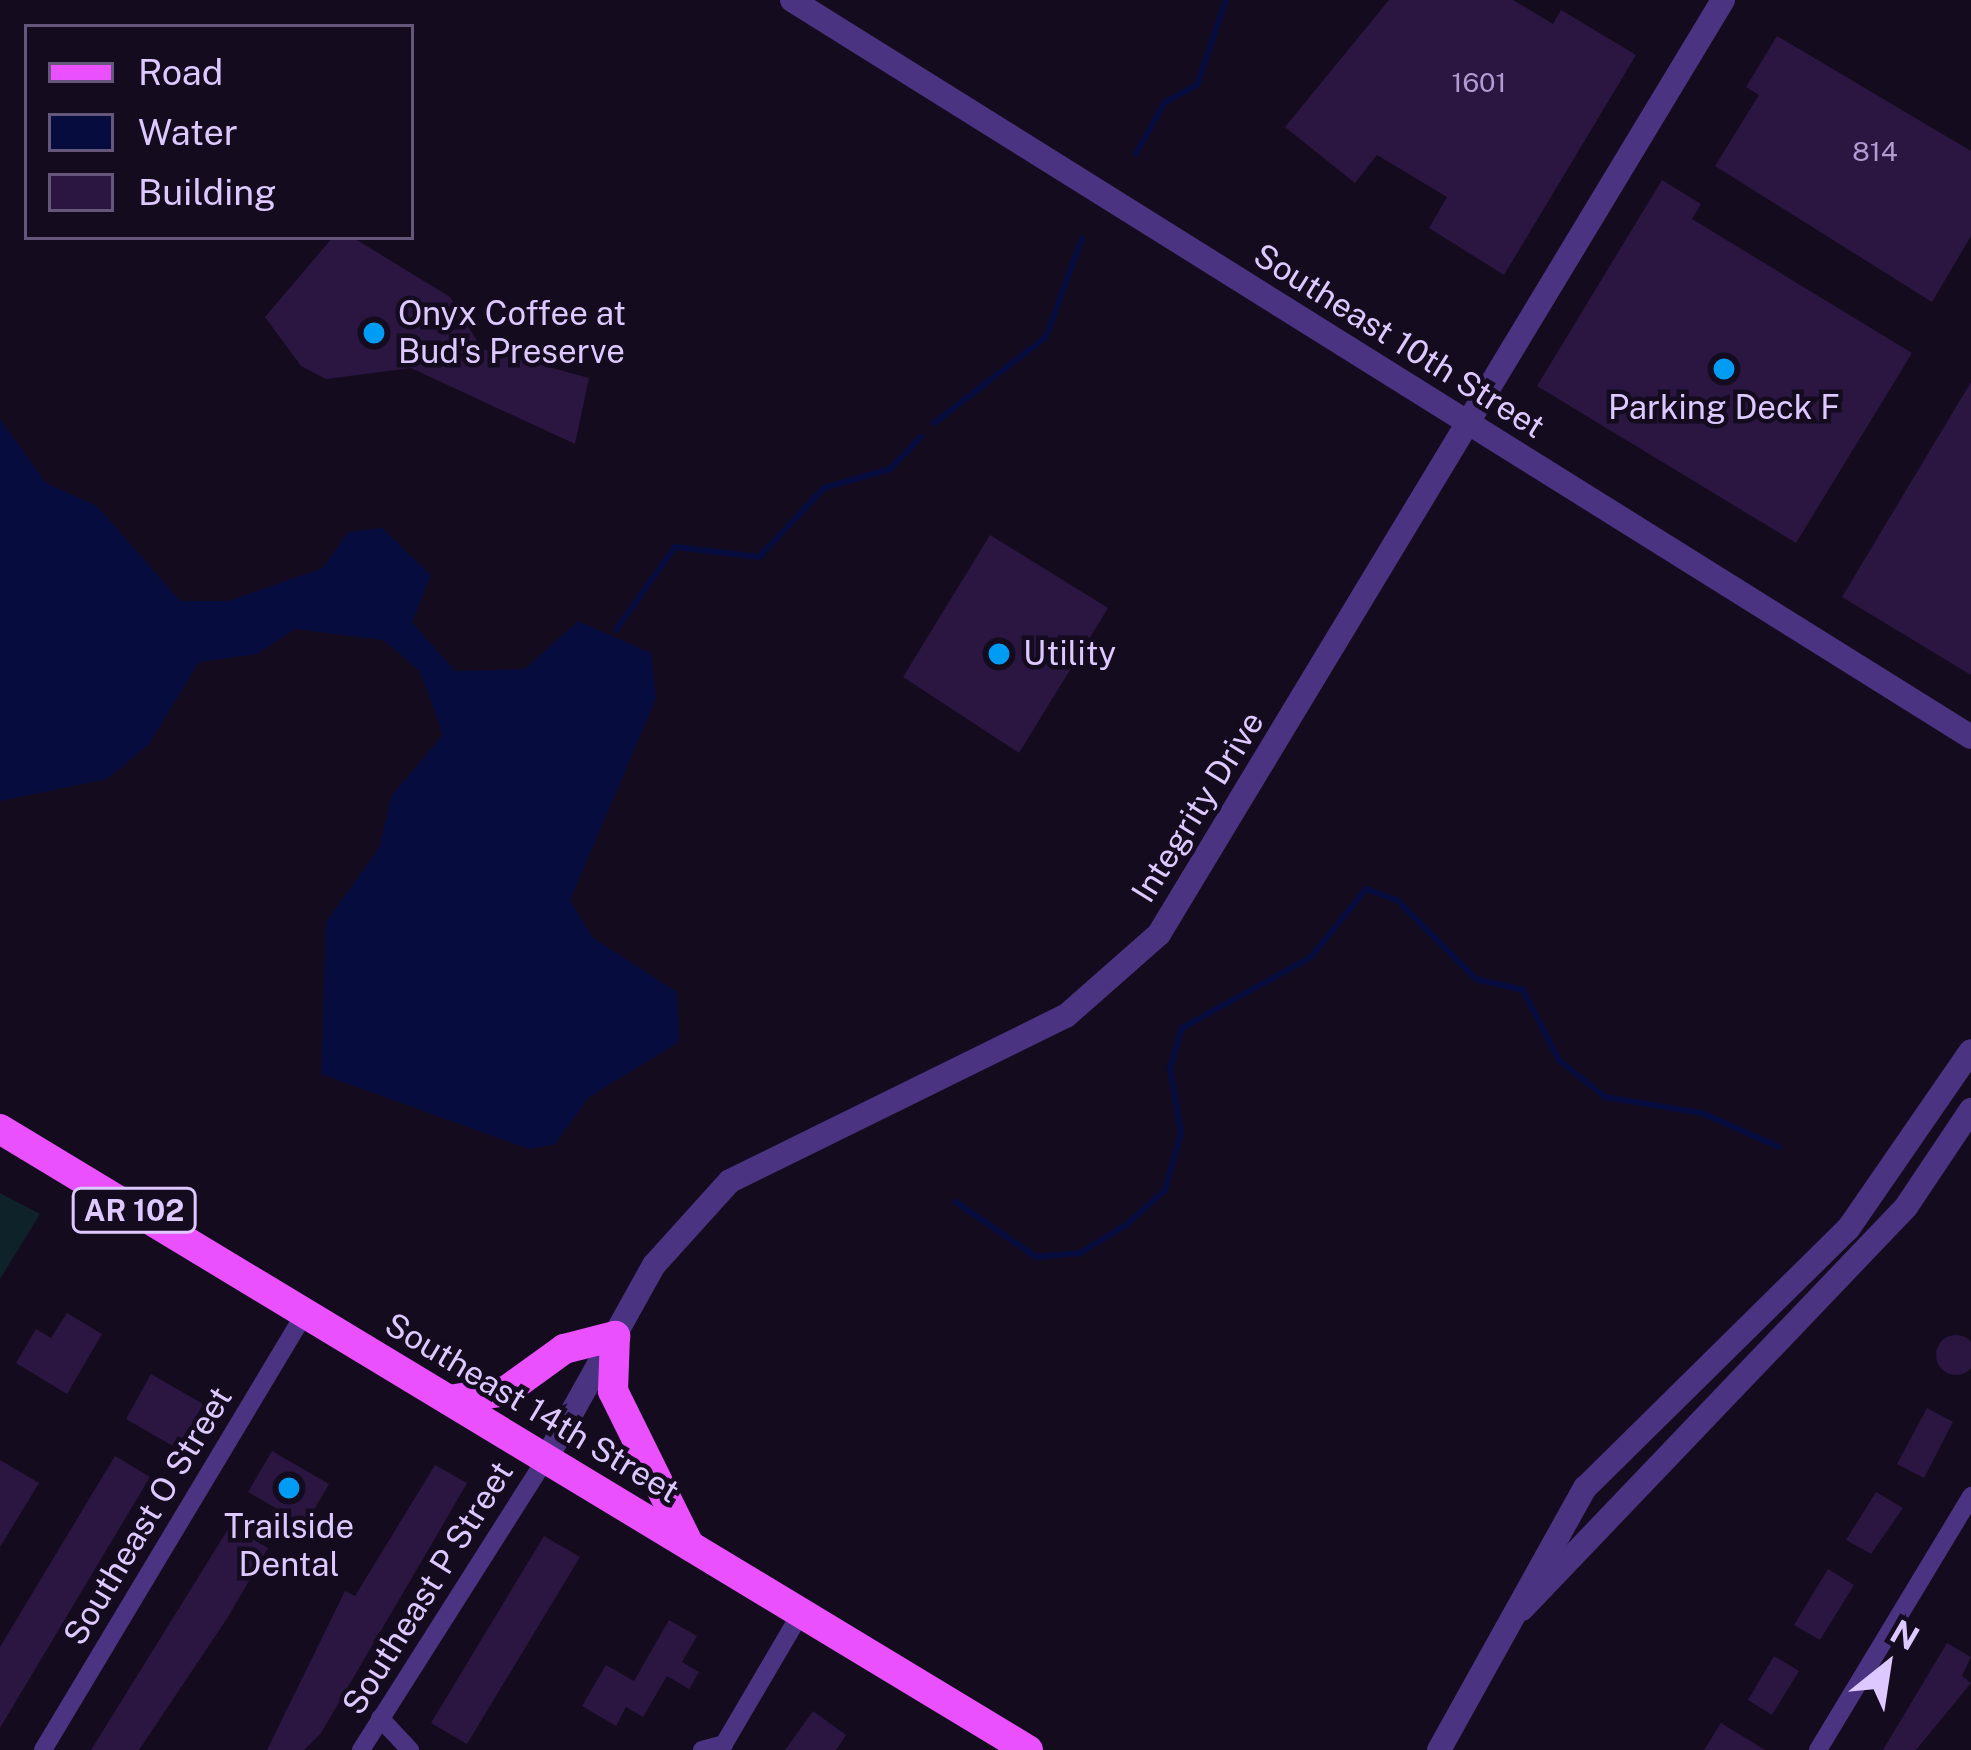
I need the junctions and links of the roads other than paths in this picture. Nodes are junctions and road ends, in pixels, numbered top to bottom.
1 (792, 0) edge
2 (1724, 0) edge
3 (1469, 424) junction
4 (1971, 737) edge
5 (1971, 1052) edge
6 (1971, 1110) edge
7 (0, 1129) edge
8 (305, 1313) junction
9 (615, 1336) junction
10 (449, 1400) junction
11 (546, 1459) junction
12 (1971, 1496) edge
13 (689, 1545) junction
14 (1522, 1609) junction
15 (801, 1613) junction
16 (380, 1718) junction
17 (43, 1750) edge
18 (361, 1750) edge
19 (410, 1750) edge
20 (702, 1750) edge
21 (1028, 1750) edge
22 (1439, 1750) edge
23 (1818, 1750) edge

1 - 3 street, Southeast 10th Street
2 - 3 street, Integrity Drive
3 - 4 street, Southeast 10th Street
3 - 9 street, Integrity Drive
5 - 14 street
6 - 14 street
7 - 8 main road, Southeast 14th Street / AR 102
8 - 10 main road, Southeast 14th Street / AR 102
8 - 17 street, Southeast O Street
9 - 10 main road
9 - 11 street, Integrity Drive
9 - 13 main road
10 - 11 main road, Southeast 14th Street / AR 102
11 - 13 main road, Southeast 14th Street / AR 102
11 - 16 street, Southeast P Street
12 - 23 street
13 - 15 main road, Southeast 14th Street / AR 102
14 - 22 street
15 - 20 street
15 - 21 main road, Southeast 14th Street / AR 102
16 - 18 street, Southeast P Street
16 - 19 street

